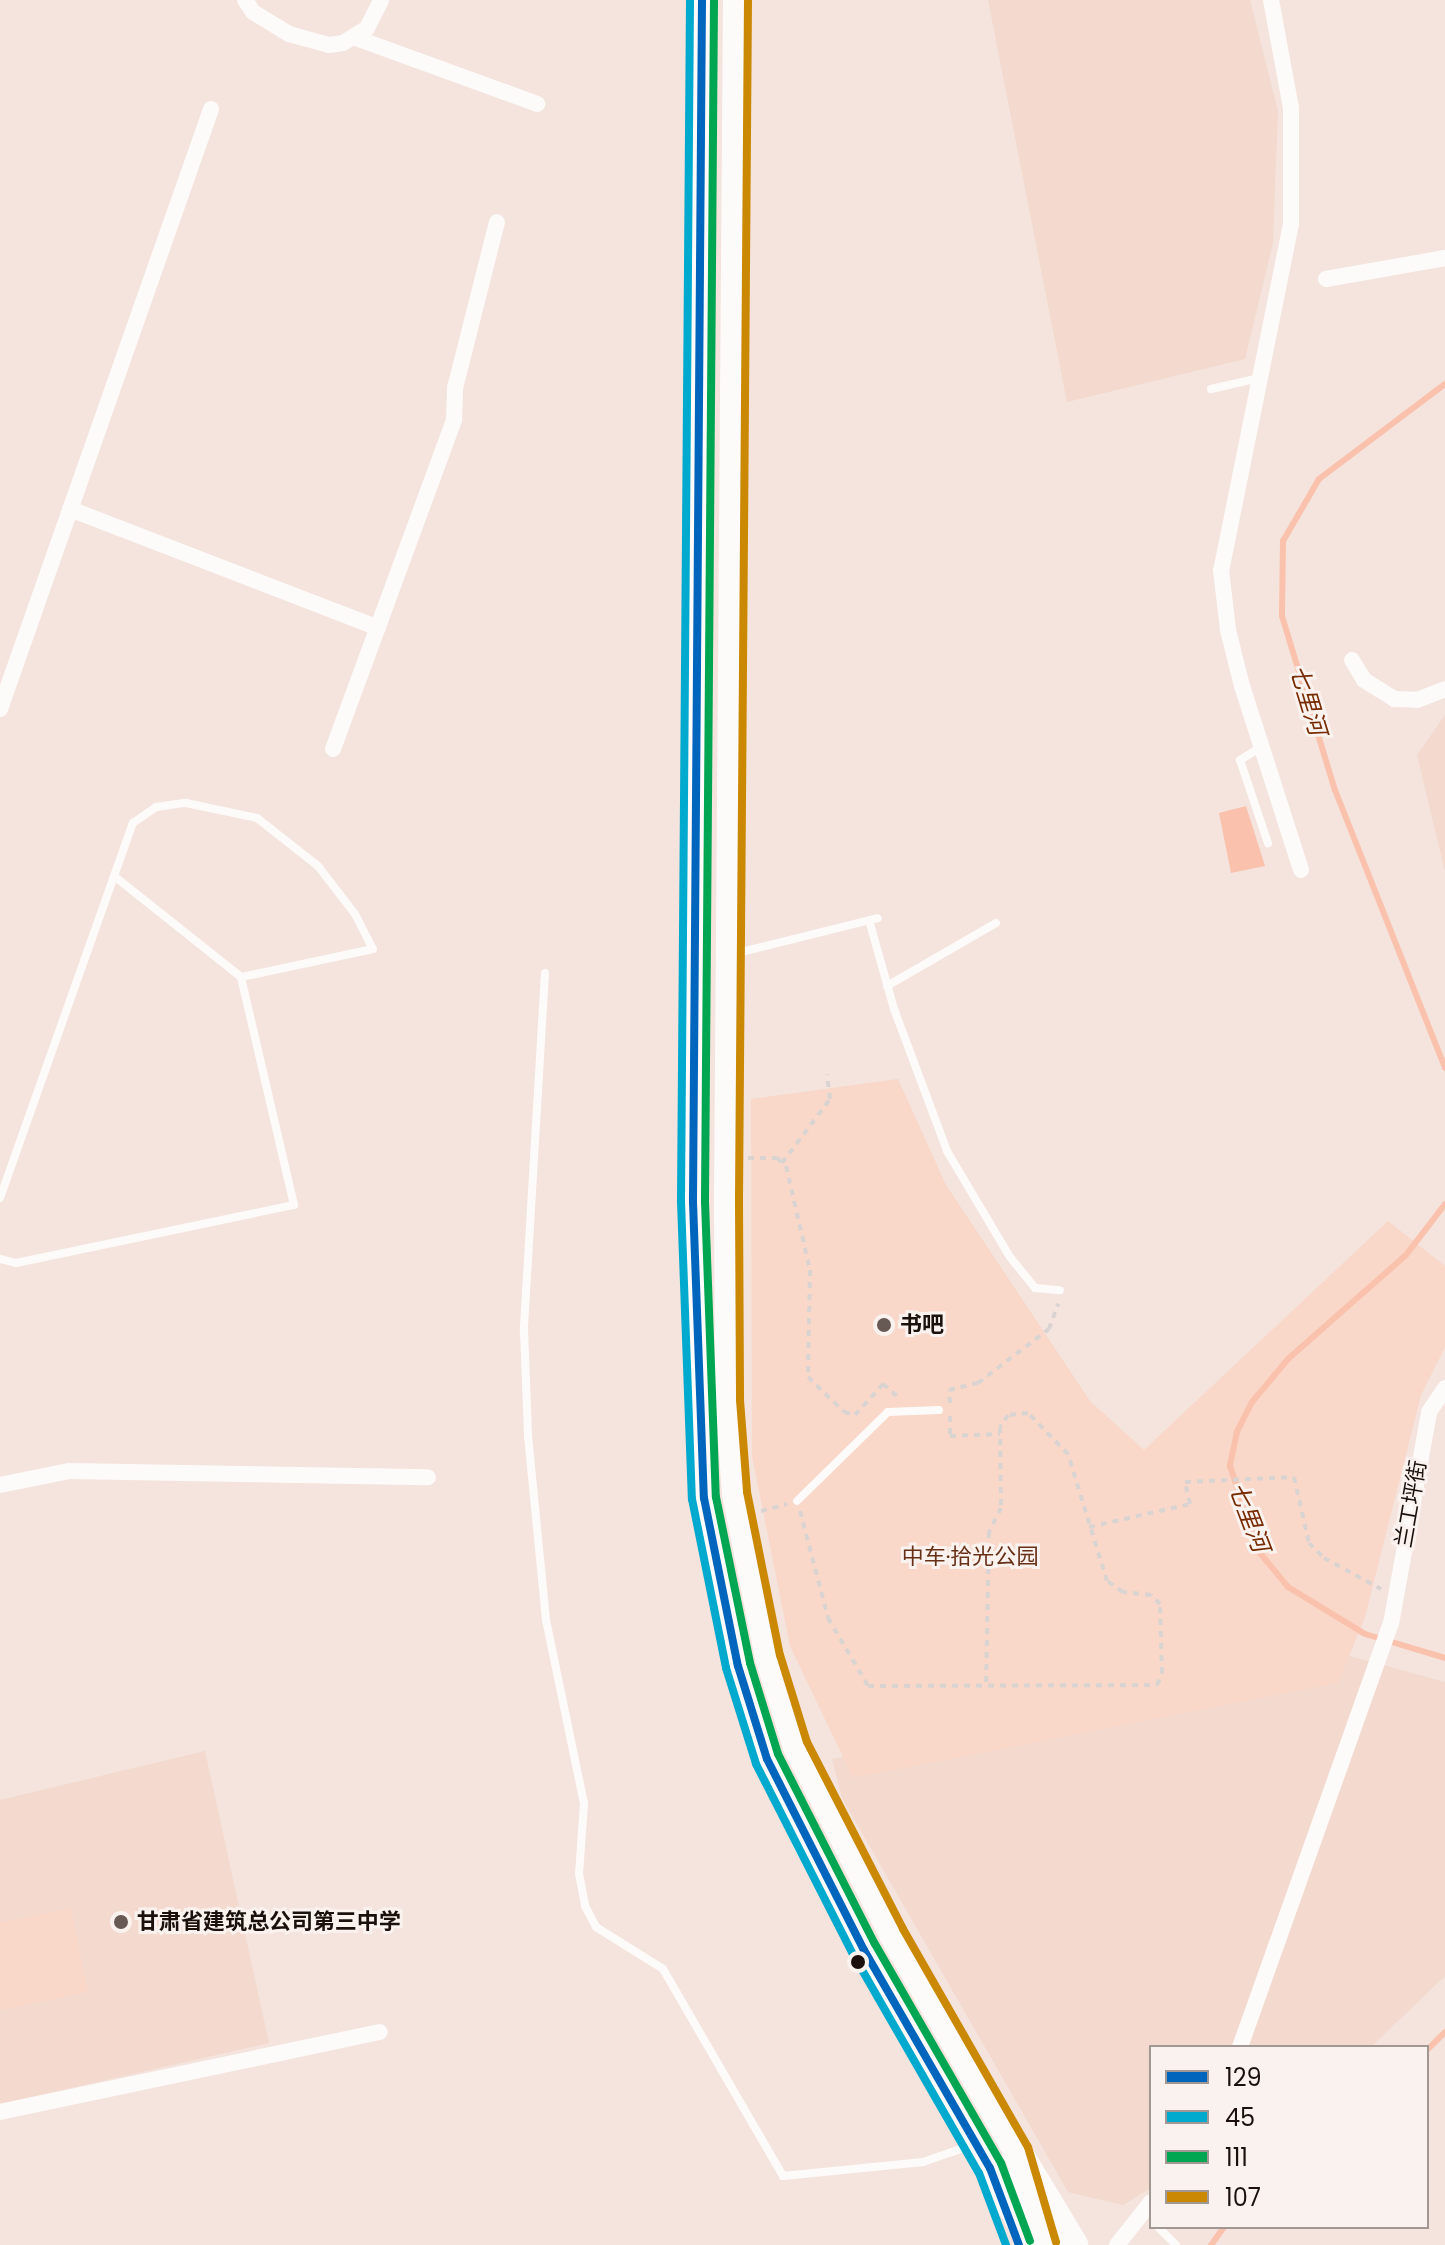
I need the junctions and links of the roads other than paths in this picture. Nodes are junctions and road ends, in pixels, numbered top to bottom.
1 (245, 0) edge
2 (381, 0) edge
3 (702, 0) edge
4 (736, 0) edge
5 (1271, 0) edge
6 (356, 38) junction
7 (537, 104) dead end
8 (211, 109) dead end
9 (497, 222) dead end
10 (1445, 258) edge
11 (1326, 279) dead end
12 (1260, 378) junction
13 (1211, 389) dead end
14 (70, 509) junction
15 (378, 628) junction
16 (1352, 660) dead end
17 (1445, 689) edge
18 (0, 709) edge
19 (1262, 747) junction
20 (333, 749) dead end
21 (1268, 843) dead end
22 (1301, 870) dead end
23 (114, 876) junction
24 (996, 923) dead end
25 (728, 955) junction
26 (545, 973) dead end
27 (241, 977) junction
28 (887, 986) junction
29 (0, 1198) edge
30 (0, 1259) edge
31 (1060, 1290) road end
32 (1445, 1388) edge
33 (939, 1410) road end
34 (428, 1477) dead end
35 (0, 1485) edge
36 (797, 1501) road end
37 (796, 1747) junction
38 (767, 1759) junction
39 (380, 2032) dead end
40 (1241, 2045) edge
41 (0, 2112) edge
42 (1017, 2152) junction
43 (983, 2155) junction
44 (1148, 2211) edge
45 (1019, 2245) edge
46 (1035, 2245) edge
47 (1045, 2245) edge
48 (1073, 2245) edge
49 (1117, 2245) edge

1 - 6 street
2 - 6 street
3 - 38 highway
4 - 25 highway
5 - 12 street
6 - 7 street
8 - 14 street
9 - 15 street
10 - 11 street
12 - 13 lane
12 - 19 street
14 - 15 street
14 - 18 street
15 - 20 street
16 - 17 street
19 - 21 lane
19 - 22 street
23 - 27 lane
23 - 27 lane
23 - 29 lane
24 - 28 lane
25 - 28 lane
25 - 37 highway
26 - 43 lane
27 - 30 lane
28 - 31 lane
32 - 40 street, 兰工坪街
33 - 36 lane
34 - 35 street
37 - 38 highway
37 - 42 highway
38 - 43 highway
39 - 41 street
42 - 43 highway
42 - 47 highway
42 - 48 highway
43 - 45 highway
43 - 46 highway
44 - 49 street

